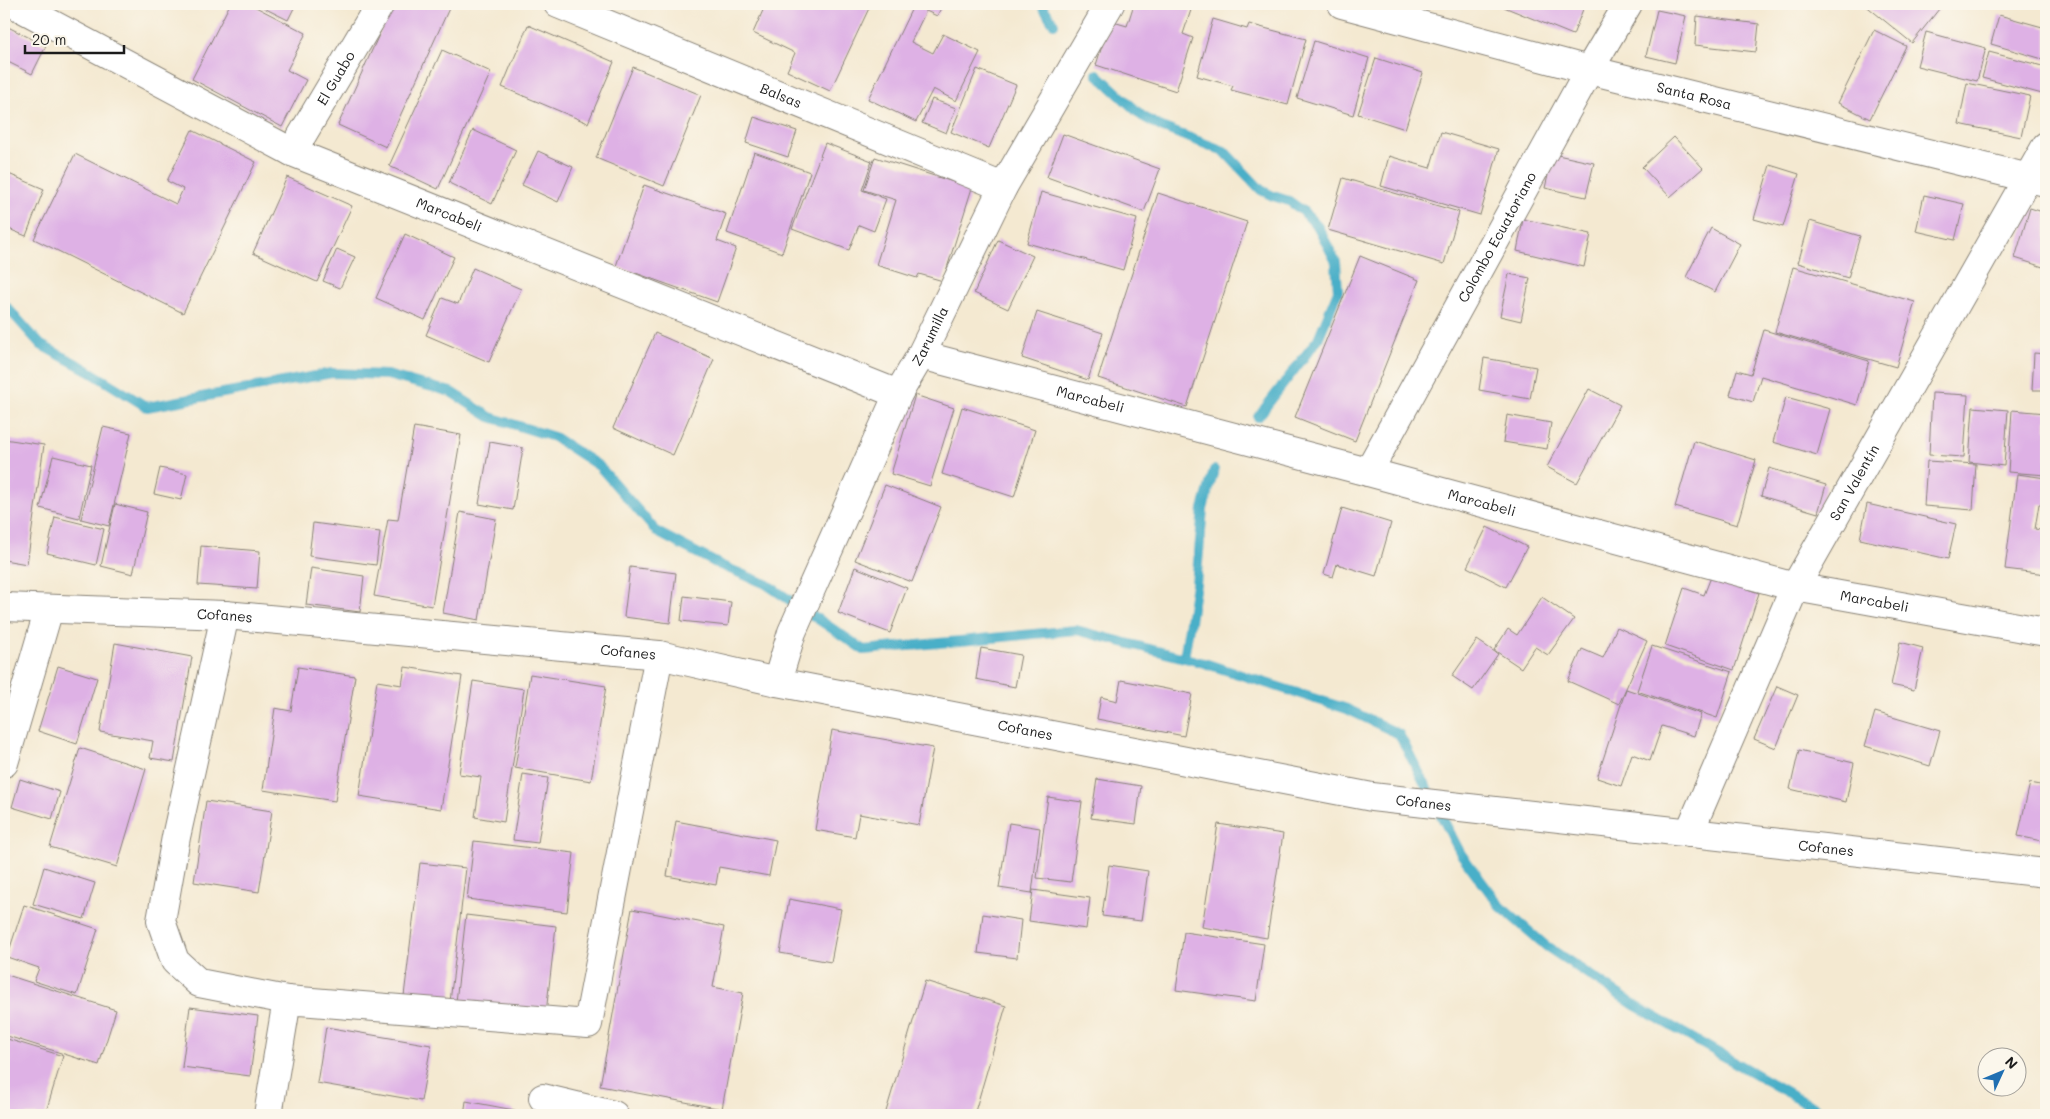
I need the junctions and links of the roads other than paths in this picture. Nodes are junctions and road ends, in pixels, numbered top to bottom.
1 (14, 4) edge
2 (380, 4) edge
3 (558, 4) edge
4 (1110, 4) edge
5 (1342, 4) edge
6 (1628, 4) edge
7 (1589, 70) junction
8 (2046, 146) edge
9 (292, 152) junction
10 (2037, 180) edge
11 (1004, 188) junction
12 (921, 355) junction
13 (898, 394) junction
14 (1368, 472) junction
15 (1795, 587) junction
16 (4, 607) edge
17 (49, 610) junction
18 (225, 615) junction
19 (2046, 632) edge
20 (659, 655) junction
21 (776, 682) junction
22 (4, 763) edge
23 (1689, 833) junction
24 (2046, 873) edge
25 (287, 1000) junction
26 (543, 1098) dead end
27 (268, 1115) edge
28 (614, 1115) edge

1 - 9 street, Marcabeli
2 - 9 street, El Guabo
3 - 11 street, Balsas
4 - 11 street, Zarumilla
5 - 7 street, Santa Rosa
6 - 7 street, Colombo Ecuatoriano
7 - 10 street, Santa Rosa
7 - 14 street, Colombo Ecuatoriano
8 - 10 street, San Valentín
9 - 13 street, Marcabeli
10 - 15 street, San Valentín
11 - 12 street, Zarumilla
12 - 13 street, Zarumilla
12 - 14 street, Marcabeli
13 - 21 street, Zarumilla
14 - 15 street, Marcabeli
15 - 19 street, Marcabeli
15 - 23 street, San Valentín
16 - 17 street, Cofanes
17 - 18 street, Cofanes
17 - 22 street
18 - 20 street, Cofanes
18 - 25 street
20 - 21 street, Cofanes
20 - 25 street
21 - 23 street, Cofanes
23 - 24 street, Cofanes
25 - 27 street
26 - 28 street

